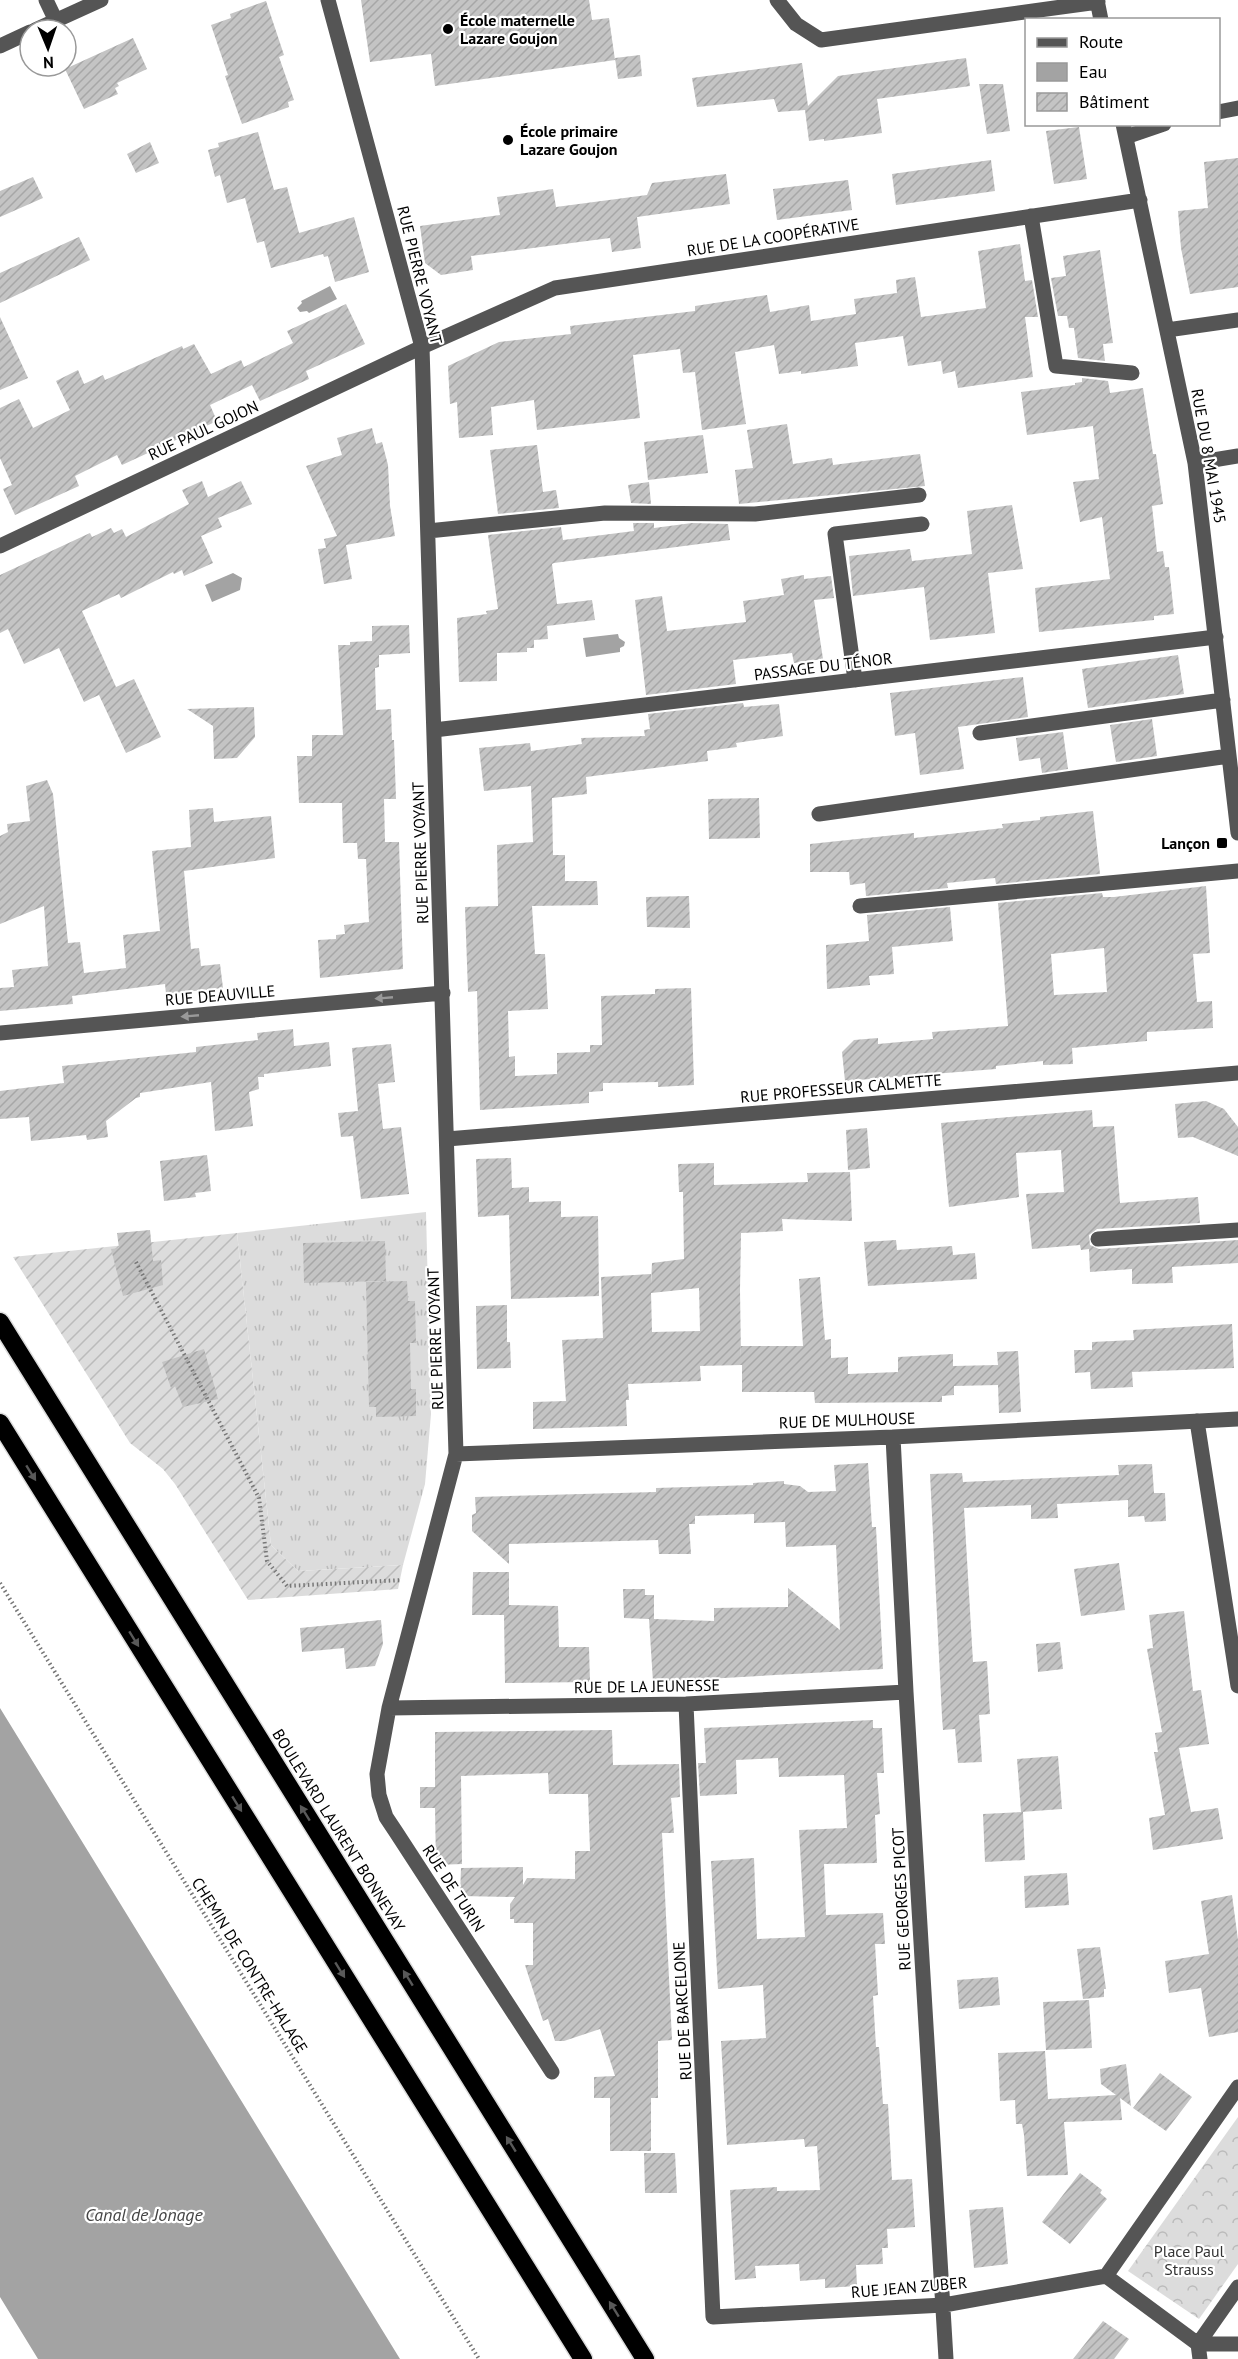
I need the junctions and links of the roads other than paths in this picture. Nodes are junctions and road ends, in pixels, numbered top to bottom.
1 (46, 0) edge
2 (101, 0) edge
3 (328, 0) edge
4 (777, 0) edge
5 (1098, 1) edge
6 (55, 18) edge
7 (62, 18) edge
8 (1101, 18) edge
9 (18, 38) edge
10 (0, 46) edge
11 (1238, 108) edge
12 (1220, 112) edge
13 (1153, 126) edge
14 (1125, 131) edge
15 (1140, 200) junction
16 (1031, 216) junction
17 (1238, 320) edge
18 (1167, 330) junction
19 (422, 347) junction
20 (1132, 373) dead end
21 (1238, 456) edge
22 (1195, 463) junction
23 (920, 495) dead end
24 (922, 524) dead end
25 (428, 531) junction
26 (0, 546) edge
27 (1216, 637) junction
28 (855, 680) junction
29 (1223, 700) junction
30 (434, 730) junction
31 (980, 733) dead end
32 (1229, 756) junction
33 (819, 814) dead end
34 (1238, 832) edge
35 (1238, 870) edge
36 (860, 906) dead end
37 (442, 993) junction
38 (0, 1033) edge
39 (1238, 1073) edge
40 (447, 1139) junction
41 (1238, 1230) edge
42 (1098, 1239) dead end
43 (0, 1322) edge
44 (1238, 1419) edge
45 (1197, 1421) junction
46 (0, 1423) edge
47 (893, 1437) junction
48 (456, 1454) junction
49 (1238, 1686) edge
50 (906, 1692) junction
51 (686, 1704) junction
52 (389, 1708) junction
53 (552, 2072) dead end
54 (1238, 2087) edge
55 (1106, 2276) junction
56 (1238, 2287) edge
57 (944, 2305) junction
58 (713, 2317) joint
59 (1238, 2344) edge
60 (1199, 2352) edge
61 (583, 2359) edge
62 (645, 2359) edge
63 (946, 2359) edge

1 - 6 street
2 - 7 street
3 - 19 street, RUE PIERRE VOYANT
4 - 5 street
5 - 8 street
9 - 10 street
11 - 12 street
13 - 14 street
14 - 15 street, RUE DU 8 MAI 1945
15 - 16 street, RUE DE LA COOPÉRATIVE
15 - 18 street, RUE DU 8 MAI 1945
16 - 19 street, RUE DE LA COOPÉRATIVE
16 - 20 street
17 - 18 street
18 - 22 street, RUE DU 8 MAI 1945
19 - 25 street, RUE PIERRE VOYANT
19 - 26 street, RUE PAUL GOJON
21 - 22 street
22 - 27 street, RUE DU 8 MAI 1945
23 - 25 street
24 - 28 street
25 - 30 street, RUE PIERRE VOYANT
27 - 28 street, PASSAGE DU TÉNOR
27 - 29 street, RUE DU 8 MAI 1945
28 - 30 street, PASSAGE DU TÉNOR
29 - 31 street
29 - 32 street, RUE DU 8 MAI 1945
30 - 37 street, RUE PIERRE VOYANT
32 - 33 street
32 - 34 street, RUE DU 8 MAI 1945
35 - 36 street
37 -> 38 street, RUE DEAUVILLE
37 - 40 street, RUE PIERRE VOYANT
39 - 40 street, RUE PROFESSEUR CALMETTE
40 - 48 street, RUE PIERRE VOYANT
41 - 42 street
62 -> 43 highway, BOULEVARD LAURENT BONNEVAY
44 - 45 street, RUE DE MULHOUSE
45 - 47 street, RUE DE MULHOUSE
45 - 49 street
46 -> 61 highway
47 - 48 street, RUE DE MULHOUSE
47 - 50 street, RUE GEORGES PICOT
48 - 52 street, RUE PIERRE VOYANT
50 - 51 street, RUE DE LA JEUNESSE
50 - 57 street, RUE GEORGES PICOT
51 - 52 street, RUE DE LA JEUNESSE
51 - 58 street, RUE DE BARCELONE
52 - 53 street, RUE DE TURIN
54 - 55 street
55 - 57 street, RUE JEAN ZUBER
55 - 60 street
56 - 60 street
57 - 58 street, RUE JEAN ZUBER
57 - 63 street, RUE GEORGES PICOT
59 - 60 street

